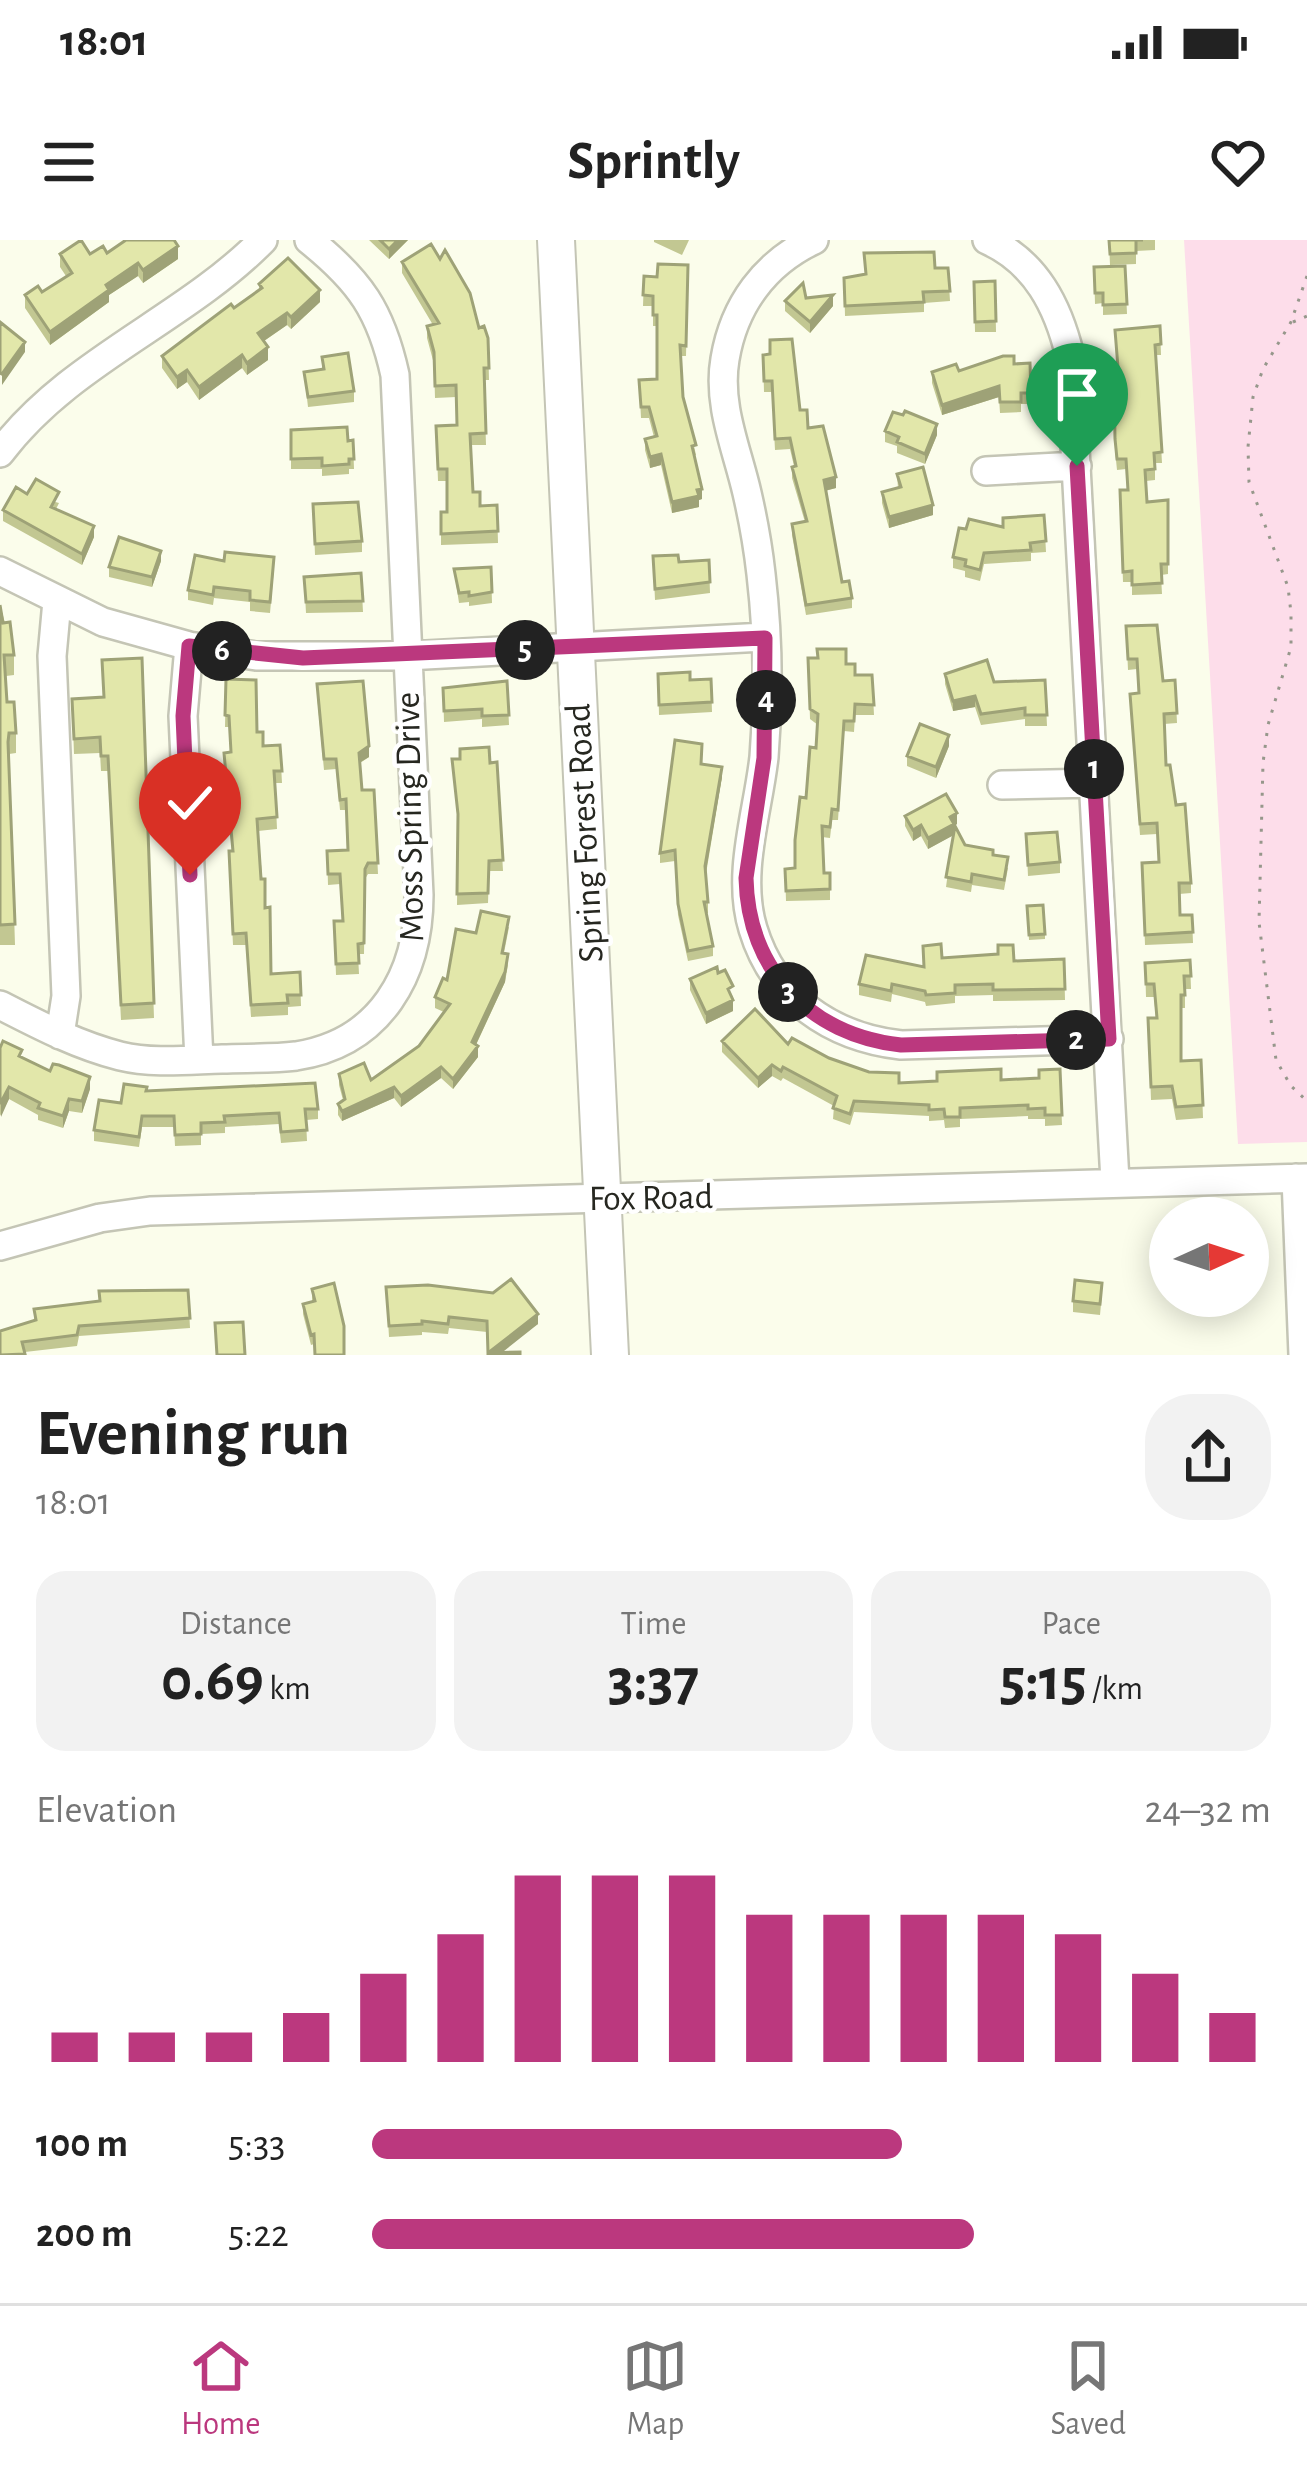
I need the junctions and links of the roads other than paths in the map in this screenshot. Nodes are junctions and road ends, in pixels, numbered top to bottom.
1 (263, 240) edge
2 (309, 240) edge
3 (556, 240) edge
4 (814, 240) edge
5 (987, 240) edge
6 (740, 254) dead end
7 (763, 275) junction
8 (0, 453) edge
9 (1077, 466) junction
10 (986, 471) dead end
11 (0, 571) edge
12 (57, 602) junction
13 (765, 638) junction
14 (189, 646) junction
15 (576, 648) junction
16 (407, 656) junction
17 (1095, 783) junction
18 (1002, 784) dead end
19 (0, 1005) edge
20 (59, 1035) junction
21 (1109, 1039) junction
22 (199, 1060) junction
23 (1302, 1178) edge
24 (1115, 1181) junction
25 (602, 1199) junction
26 (0, 1246) edge
27 (610, 1355) edge
28 (1303, 1355) edge

1 - 8 street
2 - 16 street, Moss Spring Drive
3 - 15 main road, Spring Forest Road
4 - 7 street
5 - 9 street
6 - 7 street
7 - 13 street
9 - 10 street
9 - 17 street
11 - 12 street
12 - 14 street
12 - 20 street
13 - 15 street
13 - 21 street
14 - 16 street
14 - 22 street
15 - 16 street
15 - 25 main road, Spring Forest Road
16 - 22 street, Moss Spring Drive
17 - 18 street
17 - 21 street
19 - 20 street, Moss Spring Drive
20 - 22 street, Moss Spring Drive
21 - 24 street
23 - 24 street, Fox Road
23 - 28 street
24 - 25 street, Fox Road
25 - 26 street, Fox Road
25 - 27 main road, Spring Forest Road

